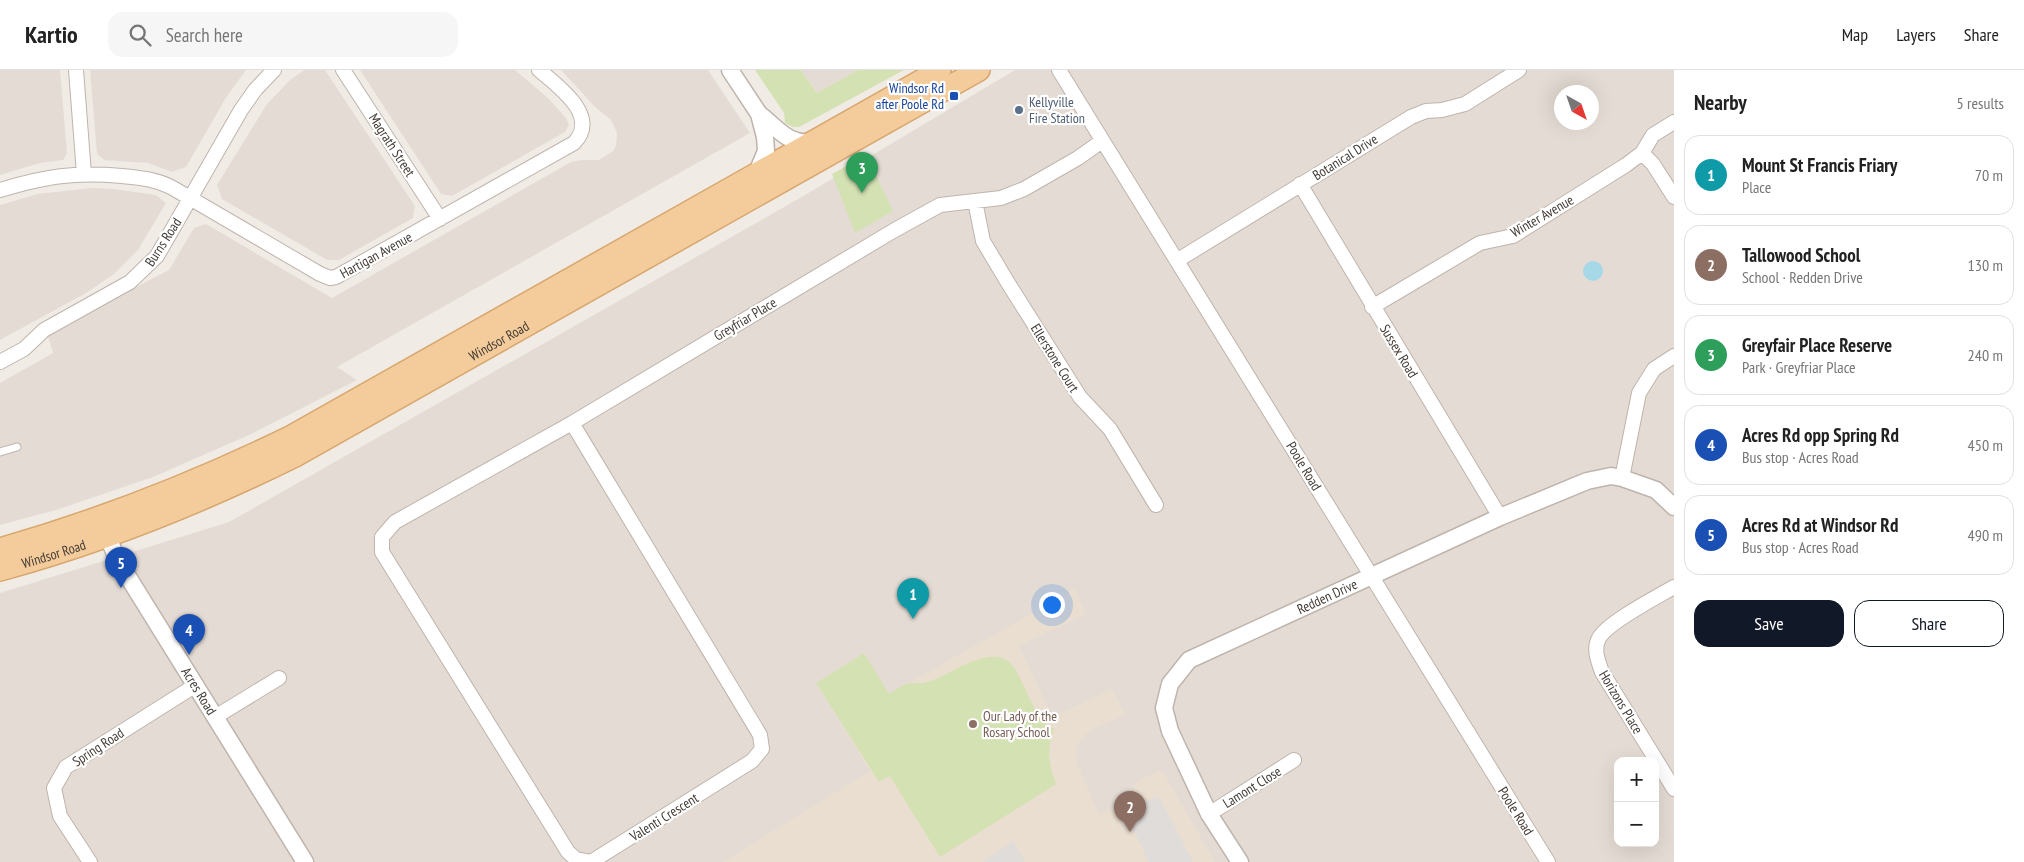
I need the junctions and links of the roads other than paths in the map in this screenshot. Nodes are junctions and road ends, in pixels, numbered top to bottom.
1 (76, 70) edge
2 (274, 70) edge
3 (343, 70) edge
4 (539, 70) edge
5 (730, 70) edge
6 (940, 70) edge
7 (979, 70) edge
8 (1059, 70) edge
9 (1519, 70) edge
10 (759, 114) junction
11 (1674, 122) edge
12 (1102, 141) junction
13 (812, 142) junction
14 (1642, 153) junction
15 (84, 174) junction
16 (756, 175) junction
17 (1300, 184) junction
18 (0, 190) edge
19 (1674, 197) edge
20 (190, 198) junction
21 (975, 200) junction
22 (440, 219) junction
23 (1178, 260) junction
24 (1372, 307) junction
25 (1674, 356) edge
26 (0, 362) edge
27 (572, 423) junction
28 (17, 447) dead end
29 (0, 452) edge
30 (1622, 478) junction
31 (1156, 505) dead end
32 (1674, 507) edge
33 (1500, 517) junction
34 (395, 522) joint
35 (104, 527) junction
36 (0, 549) edge
37 (0, 570) edge
38 (1371, 576) junction
39 (1674, 586) edge
40 (279, 678) dead end
41 (196, 685) junction
42 (215, 717) junction
43 (1294, 760) dead end
44 (1674, 789) edge
45 (1209, 814) junction
46 (90, 862) edge
47 (305, 862) edge
48 (1240, 862) edge
49 (1548, 862) edge

1 - 15 street
2 - 20 street, Burns Road
3 - 22 street, Magrath Street
4 - 22 street, Hartigan Avenue
5 - 10 street
6 - 13 main road, Windsor Road
7 - 35 main road, Windsor Road
8 - 12 street, Poole Road
9 - 17 street, Botanical Drive
10 - 13 street
10 - 16 street
11 - 14 street, Winter Avenue
12 - 21 street, Greyfriar Place
12 - 23 street, Poole Road
13 - 16 main road, Windsor Road
14 - 19 street
14 - 24 street, Winter Avenue
15 - 18 street, Hartigan Avenue
15 - 20 street, Hartigan Avenue
16 - 35 main road, Windsor Road
17 - 23 street, Botanical Drive
17 - 24 street, Sussex Road
20 - 22 street, Hartigan Avenue
20 - 26 street, Burns Road
21 - 27 street, Greyfriar Place
21 - 31 street, Ellerstone Court
23 - 38 street, Poole Road
24 - 33 street, Sussex Road
25 - 30 street
27 - 34 street, Greyfriar Place
27 - 34 street, Valenti Crescent
28 - 29 lane
30 - 32 street, Redden Drive
30 - 33 street, Redden Drive
33 - 38 street, Redden Drive
35 - 36 main road, Windsor Road
35 - 37 main road, Windsor Road
35 - 41 street, Acres Road
38 - 45 street, Redden Drive
38 - 49 street, Poole Road
39 - 44 street, Horizons Place
40 - 42 street
41 - 42 street, Acres Road
41 - 46 street, Spring Road
42 - 47 street, Acres Road
43 - 45 street, Lamont Close
45 - 48 street, Redden Drive

